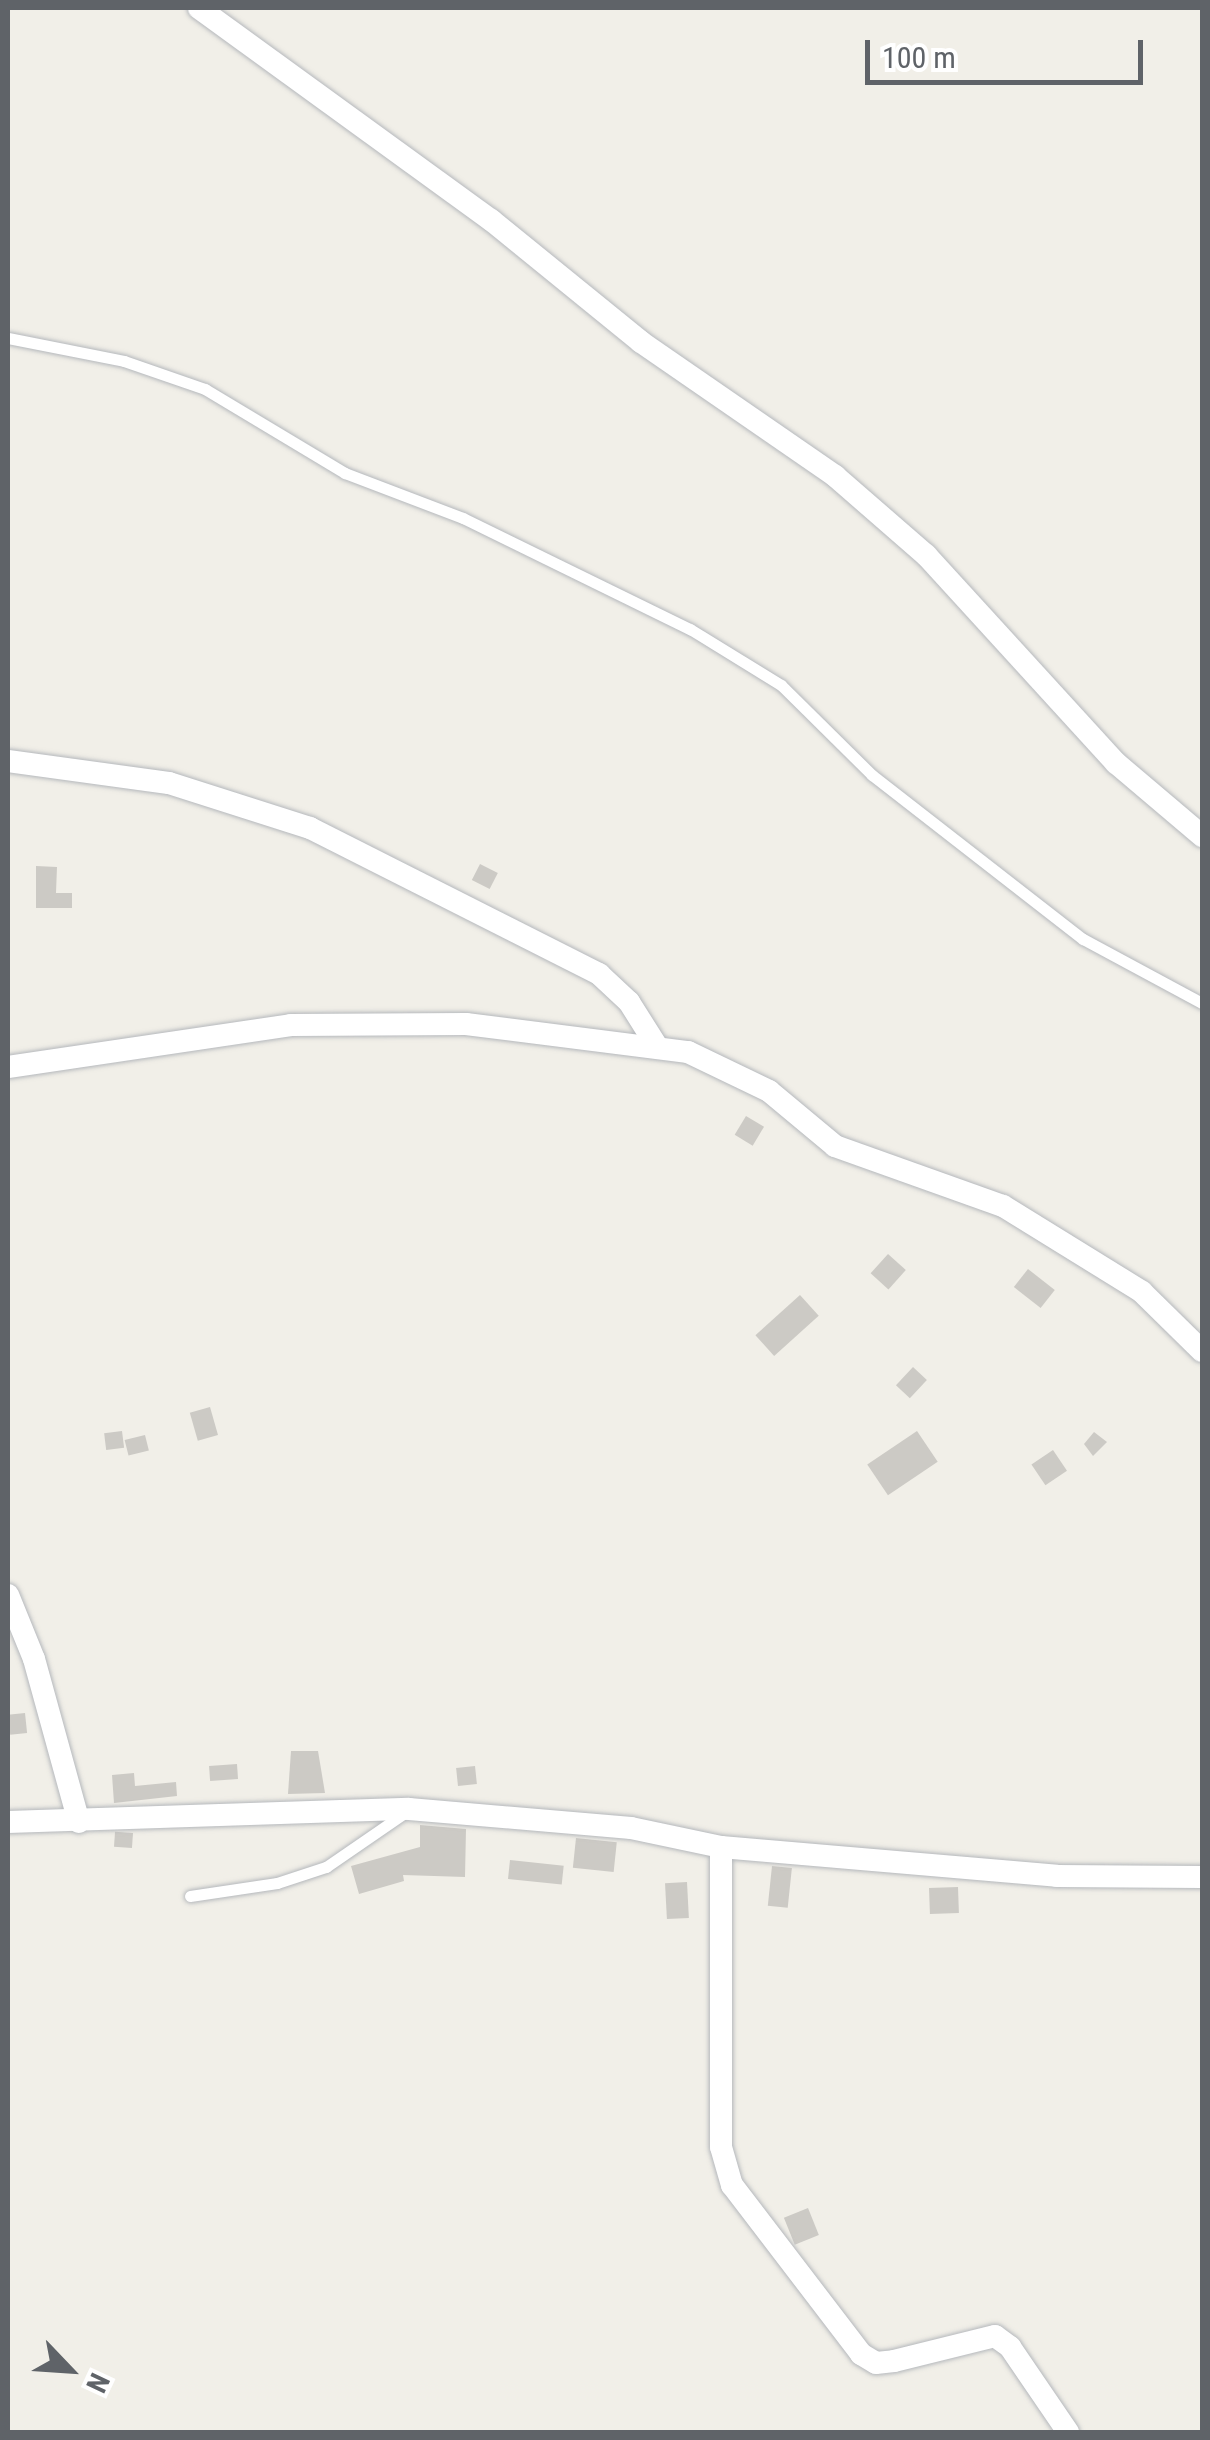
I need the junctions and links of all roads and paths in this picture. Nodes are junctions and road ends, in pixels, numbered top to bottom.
1 (200, 8) edge
2 (8, 338) edge
3 (8, 760) edge
4 (1202, 836) edge
5 (1202, 1003) edge
6 (658, 1048) junction
7 (8, 1067) edge
8 (1202, 1351) edge
9 (8, 1595) edge
10 (410, 1810) junction
11 (8, 1822) edge
12 (79, 1822) junction
13 (721, 1847) junction
14 (1202, 1877) edge
15 (190, 1896) dead end
16 (1068, 2432) edge

1 - 4 street
2 - 5 lane
3 - 6 street
6 - 7 street
6 - 8 street
9 - 12 street
10 - 12 street
10 - 13 street
10 - 15 lane
11 - 12 street
13 - 14 street
13 - 16 street

